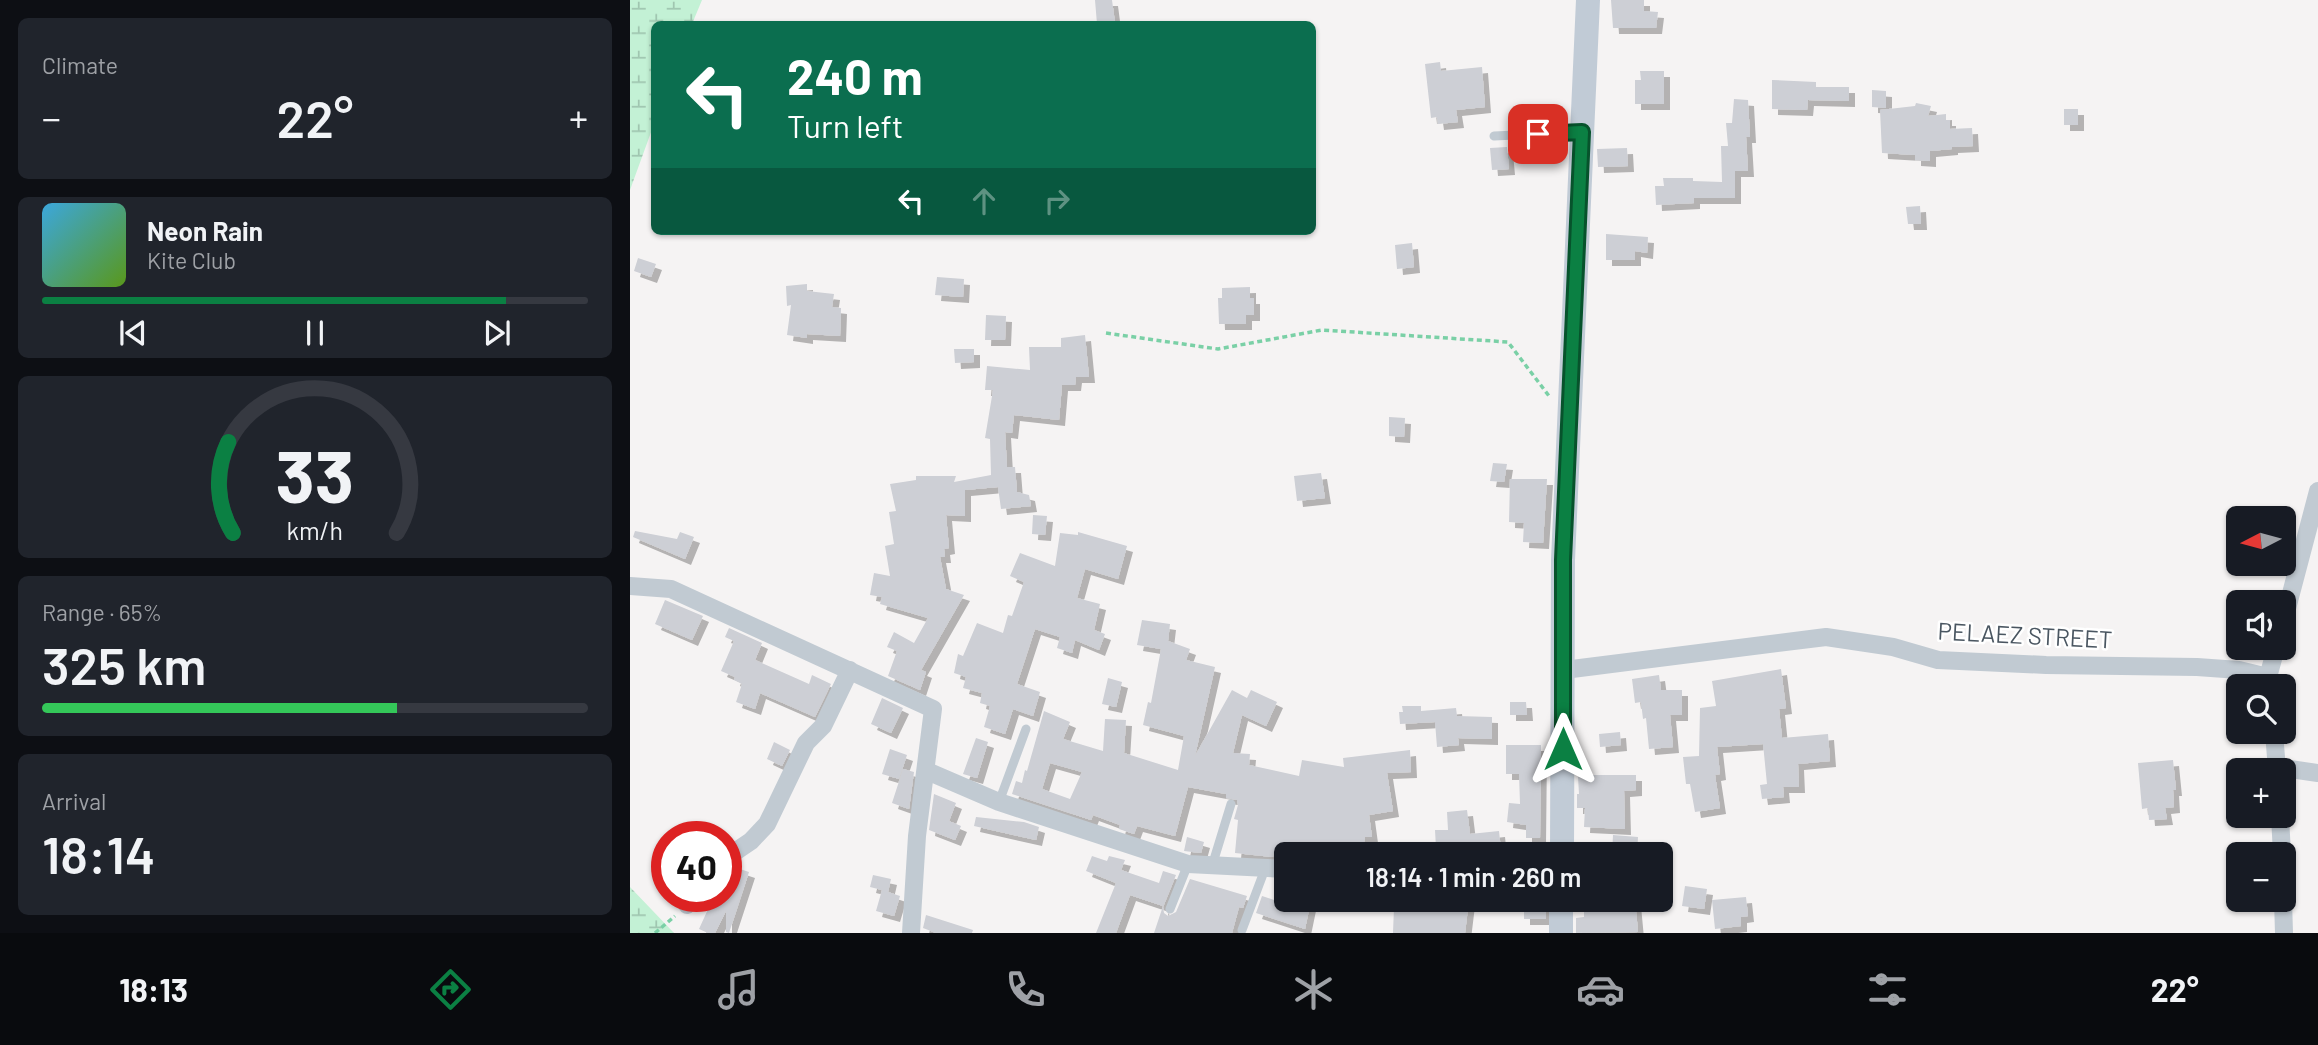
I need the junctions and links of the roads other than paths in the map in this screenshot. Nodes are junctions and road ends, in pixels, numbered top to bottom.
1 (1588, 0) edge
2 (1582, 132) junction
3 (1494, 136) dead end
4 (2318, 491) edge
5 (630, 586) edge
6 (2292, 590) edge
7 (850, 670) junction
8 (1563, 670) junction
9 (2250, 674) edge
10 (1026, 729) dead end
11 (927, 771) junction
12 (2296, 771) edge
13 (2318, 773) edge
14 (999, 802) junction
15 (1231, 804) dead end
16 (1562, 842) edge
17 (742, 847) edge
18 (1188, 864) junction
19 (1212, 867) junction
20 (1265, 869) junction
21 (1274, 869) edge
22 (1170, 909) dead end
23 (1561, 912) edge
24 (2283, 912) edge
25 (1241, 930) dead end
26 (911, 933) edge
27 (1561, 933) edge
28 (2284, 933) edge

1 - 2 street
2 - 3 lane
2 - 8 street
4 - 6 street
5 - 7 street
7 - 11 street
7 - 17 street
8 - 9 street, PELAEZ STREET
8 - 16 street
10 - 14 lane
11 - 14 street
11 - 26 street
12 - 13 street
14 - 18 street
15 - 19 lane
18 - 19 street
18 - 22 lane
19 - 20 street
20 - 21 street
20 - 25 lane
23 - 27 street
24 - 28 street

